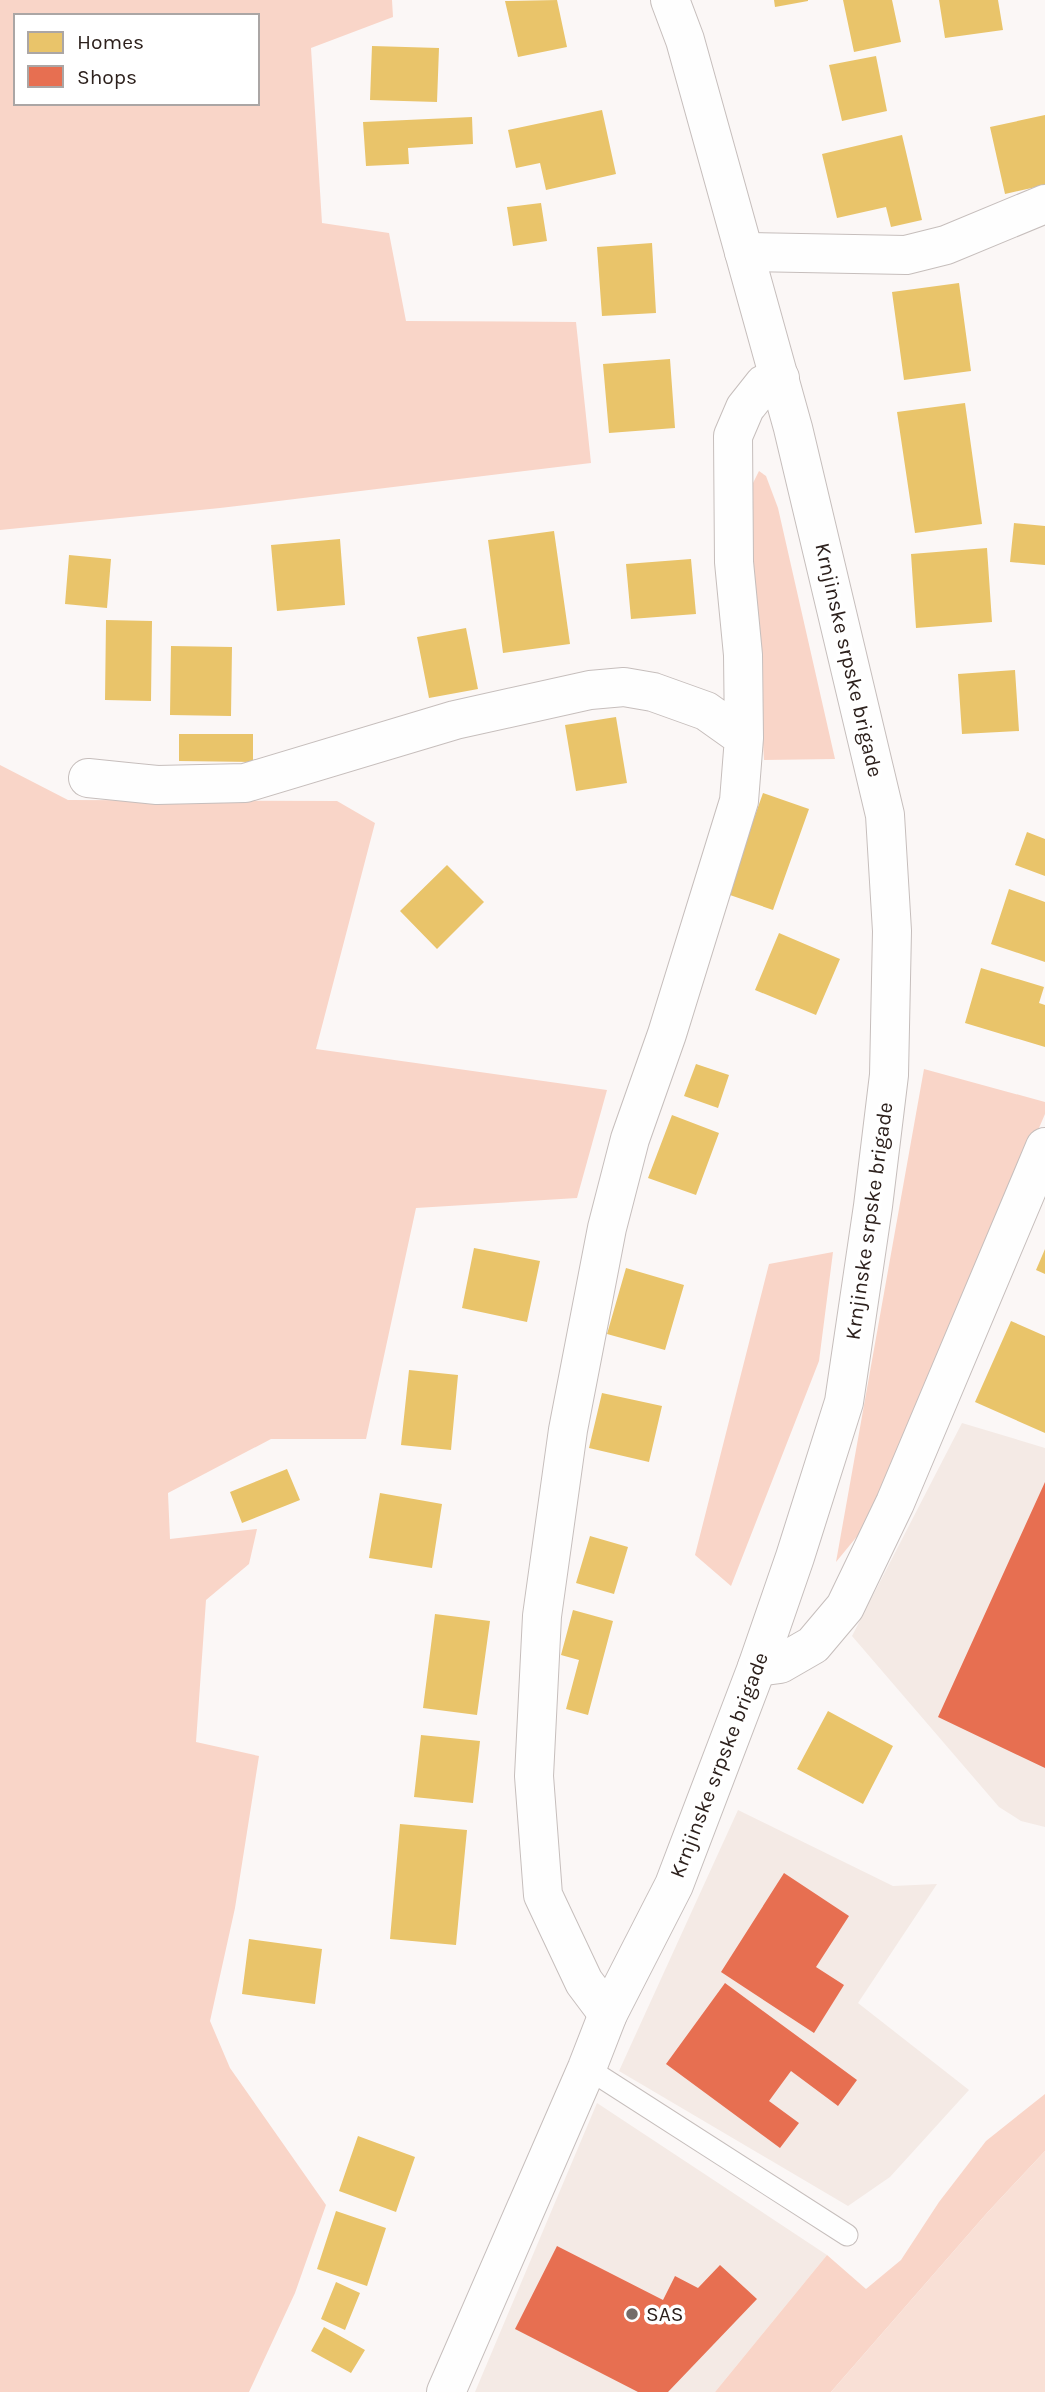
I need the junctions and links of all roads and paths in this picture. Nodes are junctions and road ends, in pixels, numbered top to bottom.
1 (670, 0) edge
2 (1045, 204) edge
3 (744, 252) junction
4 (780, 378) junction
5 (744, 738) junction
6 (88, 778) dead end
7 (1045, 1147) edge
8 (757, 1667) junction
9 (608, 2014) junction
10 (587, 2068) junction
11 (847, 2235) dead end
12 (446, 2392) edge

1 - 3 street, Krnjinske srpske brigade
2 - 3 street
3 - 4 street, Krnjinske srpske brigade
4 - 5 street
4 - 8 street, Krnjinske srpske brigade
5 - 6 street
5 - 9 street
7 - 8 street
8 - 9 street, Krnjinske srpske brigade
9 - 10 street, Krnjinske srpske brigade
10 - 11 lane
10 - 12 street, Krnjinske srpske brigade

